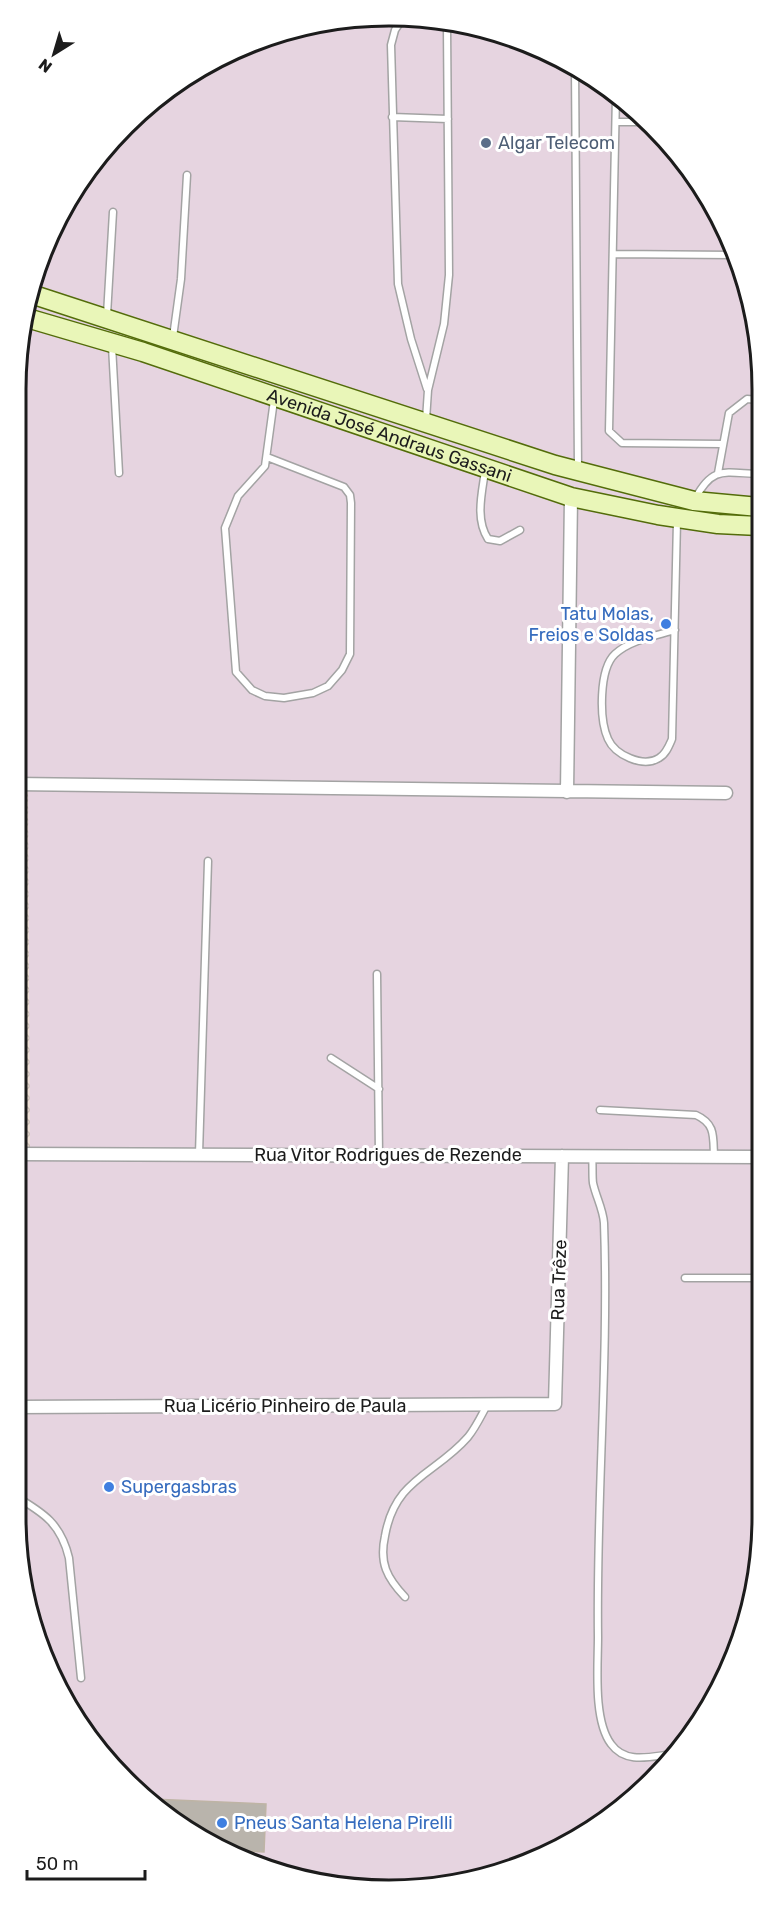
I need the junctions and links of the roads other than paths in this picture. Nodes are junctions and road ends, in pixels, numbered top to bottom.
1 (398, 26) edge
2 (447, 30) edge
3 (575, 77) edge
4 (616, 107) edge
5 (392, 117) junction
6 (448, 119) junction
7 (616, 122) junction
8 (634, 122) edge
9 (187, 175) dead end
10 (113, 212) dead end
11 (613, 254) junction
12 (726, 255) edge
13 (38, 296) edge
14 (32, 319) edge
15 (107, 319) junction
16 (150, 333) junction
17 (172, 340) junction
18 (112, 343) junction
19 (143, 352) junction
20 (428, 390) junction
21 (274, 397) junction
22 (752, 399) edge
23 (417, 420) junction
24 (403, 441) junction
25 (722, 444) junction
26 (267, 457) junction
27 (485, 467) junction
28 (578, 471) junction
29 (119, 473) dead end
30 (718, 473) junction
31 (752, 474) edge
32 (570, 497) junction
33 (694, 501) junction
34 (752, 506) edge
35 (678, 518) junction
36 (752, 525) edge
37 (520, 530) dead end
38 (675, 630) junction
39 (26, 784) edge
40 (567, 792) junction
41 (726, 793) dead end
42 (208, 861) dead end
43 (377, 974) dead end
44 (331, 1058) dead end
45 (379, 1089) junction
46 (600, 1110) dead end
47 (26, 1154) edge
48 (199, 1154) junction
49 (379, 1155) junction
50 (562, 1156) junction
51 (592, 1156) junction
52 (714, 1157) junction
53 (752, 1157) edge
54 (685, 1278) dead end
55 (752, 1278) edge
56 (555, 1404) joint
57 (487, 1405) junction
58 (26, 1407) edge
59 (26, 1502) edge
60 (405, 1598) dead end
61 (81, 1678) dead end
62 (663, 1755) edge

1 - 5 lane
2 - 6 lane
3 - 28 lane
4 - 7 lane
5 - 6 lane
5 - 20 lane
6 - 20 lane
7 - 8 lane
7 - 11 lane
9 - 17 lane
10 - 15 lane
11 - 12 lane
11 - 25 lane
13 - 15 main road, Avenida José Andraus Gassani
14 - 18 main road, Avenida José Andraus Gassani
15 - 16 main road, Avenida José Andraus Gassani
16 - 17 main road, Avenida José Andraus Gassani
16 - 19 main road
17 - 23 main road, Avenida José Andraus Gassani
18 - 19 main road, Avenida José Andraus Gassani
18 - 29 lane
19 - 21 main road, Avenida José Andraus Gassani
20 - 23 lane
21 - 24 main road, Avenida José Andraus Gassani
21 - 26 lane
22 - 25 lane
23 - 24 main road
23 - 28 main road, Avenida José Andraus Gassani
24 - 27 main road, Avenida José Andraus Gassani
25 - 30 lane
26 - 26 lane
27 - 32 main road, Avenida José Andraus Gassani
27 - 37 lane
28 - 33 main road, Avenida José Andraus Gassani
30 - 31 lane
30 - 33 lane
32 - 35 main road, Avenida José Andraus Gassani
32 - 40 street
33 - 34 main road, Avenida José Andraus Gassani
35 - 36 main road, Avenida José Andraus Gassani
35 - 38 lane
38 - 38 lane
39 - 40 street
40 - 41 street
42 - 48 lane
43 - 45 lane
44 - 45 lane
45 - 49 lane
46 - 52 lane
47 - 48 street, Rua Vitor Rodrigues de Rezende
48 - 49 street, Rua Vitor Rodrigues de Rezende
49 - 50 street, Rua Vitor Rodrigues de Rezende
50 - 51 street, Rua Vitor Rodrigues de Rezende
50 - 56 street, Rua Trêze
51 - 52 street, Rua Vitor Rodrigues de Rezende
51 - 62 lane
52 - 53 street, Rua Vitor Rodrigues de Rezende
54 - 55 lane
56 - 57 street, Rua Licério Pinheiro de Paula
57 - 58 street, Rua Licério Pinheiro de Paula
57 - 60 lane
59 - 61 lane

